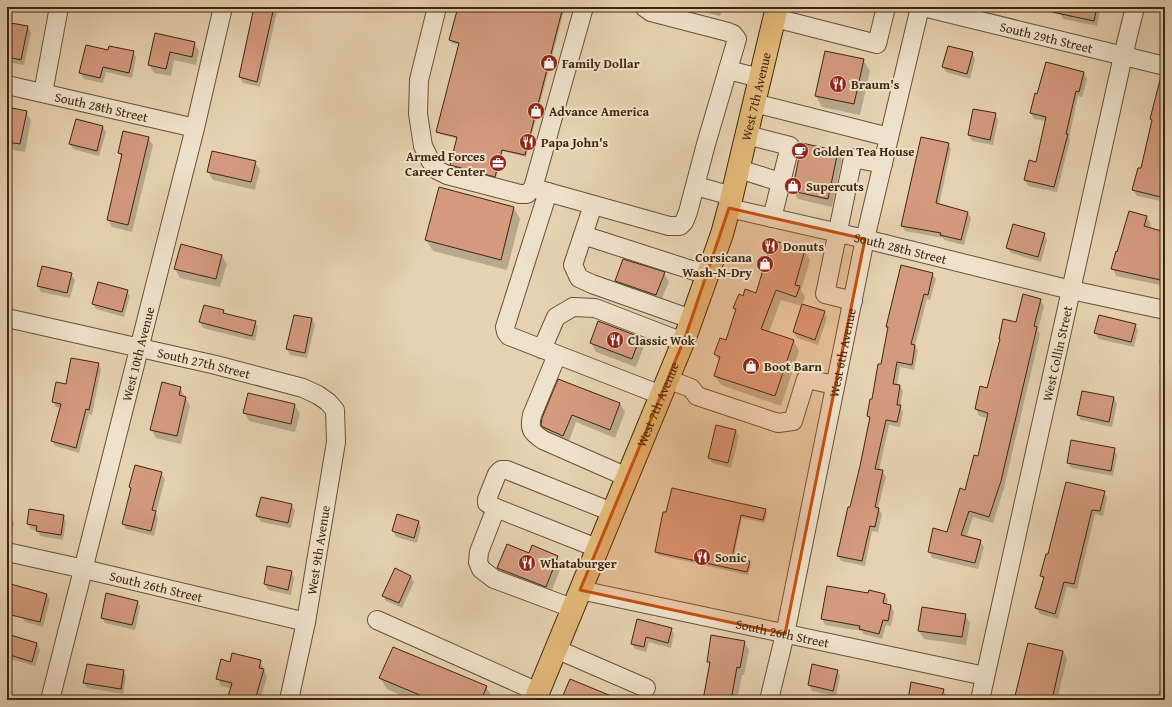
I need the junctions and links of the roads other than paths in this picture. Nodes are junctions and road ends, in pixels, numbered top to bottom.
1 (59, 7) edge
2 (223, 7) edge
3 (437, 7) edge
4 (584, 7) edge
5 (644, 7) edge
6 (886, 7) edge
7 (920, 7) edge
8 (924, 7) edge
9 (1135, 7) edge
10 (776, 12) edge
11 (1123, 56) junction
12 (1165, 66) edge
13 (728, 70) junction
14 (760, 78) junction
15 (7, 85) edge
16 (43, 93) junction
17 (754, 103) junction
18 (195, 128) junction
19 (747, 135) junction
20 (889, 137) junction
21 (883, 164) junction
22 (739, 169) junction
23 (780, 182) junction
24 (696, 186) junction
25 (540, 190) junction
26 (731, 202) junction
27 (593, 205) junction
28 (772, 218) junction
29 (838, 233) junction
30 (583, 235) junction
31 (865, 239) junction
32 (707, 275) junction
33 (1071, 290) junction
34 (853, 301) junction
35 (1165, 310) edge
36 (7, 318) edge
37 (691, 319) junction
38 (682, 342) junction
39 (140, 348) junction
40 (549, 352) junction
41 (835, 385) junction
42 (664, 387) junction
43 (328, 402) joint
44 (627, 477) junction
45 (496, 508) junction
46 (612, 512) junction
47 (597, 548) junction
48 (7, 552) edge
49 (84, 569) junction
50 (576, 599) junction
51 (377, 620) dead end
52 (306, 622) junction
53 (784, 634) junction
54 (556, 650) junction
55 (985, 676) junction
56 (646, 688) dead end
57 (536, 696) edge
58 (50, 700) edge
59 (289, 700) edge
60 (769, 700) edge
61 (980, 700) edge

1 - 16 street
2 - 18 street, West 10th Avenue
3 - 25 street
4 - 25 street
5 - 13 street
6 - 10 street
7 - 20 street, West 6th Avenue
8 - 11 street, South 29th Street
9 - 11 street, West Collin Street
10 - 14 main road, West 7th Avenue
11 - 12 street, South 29th Street
11 - 33 street, West Collin Street
13 - 14 street
13 - 24 street
14 - 17 main road, West 7th Avenue
15 - 16 street, South 28th Street
16 - 18 street, South 28th Street
17 - 19 main road, West 7th Avenue
17 - 20 street
18 - 39 street, West 10th Avenue
19 - 22 main road, West 7th Avenue
19 - 23 street
20 - 21 street, West 6th Avenue
21 - 29 street
21 - 31 street, West 6th Avenue
22 - 23 street
22 - 26 main road, West 7th Avenue
23 - 28 street
24 - 26 street, South 28th Street
24 - 27 street
25 - 27 street
25 - 40 street
26 - 28 street, South 28th Street
26 - 32 main road, West 7th Avenue
27 - 30 street
28 - 29 street, South 28th Street
29 - 31 street, South 28th Street
29 - 34 street
30 - 32 street
30 - 37 street
31 - 33 street, South 28th Street
31 - 34 street, West 6th Avenue
32 - 37 main road, West 7th Avenue
33 - 35 street, South 28th Street
33 - 55 street, West Collin Street
34 - 41 street, West 6th Avenue
36 - 39 street, South 27th Street
37 - 38 main road, West 7th Avenue
38 - 40 street
38 - 42 main road, West 7th Avenue
39 - 43 street, South 27th Street
39 - 49 street, West 10th Avenue
40 - 42 street
40 - 44 street
41 - 42 street
41 - 53 street, West 6th Avenue
42 - 44 main road, West 7th Avenue
43 - 52 street, West 9th Avenue
44 - 46 main road, West 7th Avenue
45 - 46 street
45 - 47 street
45 - 50 street, South 26th Street
46 - 47 main road, West 7th Avenue
47 - 50 main road, West 7th Avenue
48 - 49 street, South 26th Street
49 - 52 street, South 26th Street
49 - 58 street, West 10th Avenue
50 - 53 street, South 26th Street
50 - 54 main road, West 7th Avenue
51 - 57 street
52 - 59 street, West 9th Avenue
53 - 55 street, South 26th Street
53 - 60 street, West 6th Avenue
54 - 56 street
54 - 57 main road, West 7th Avenue
55 - 61 street, West Collin Street

